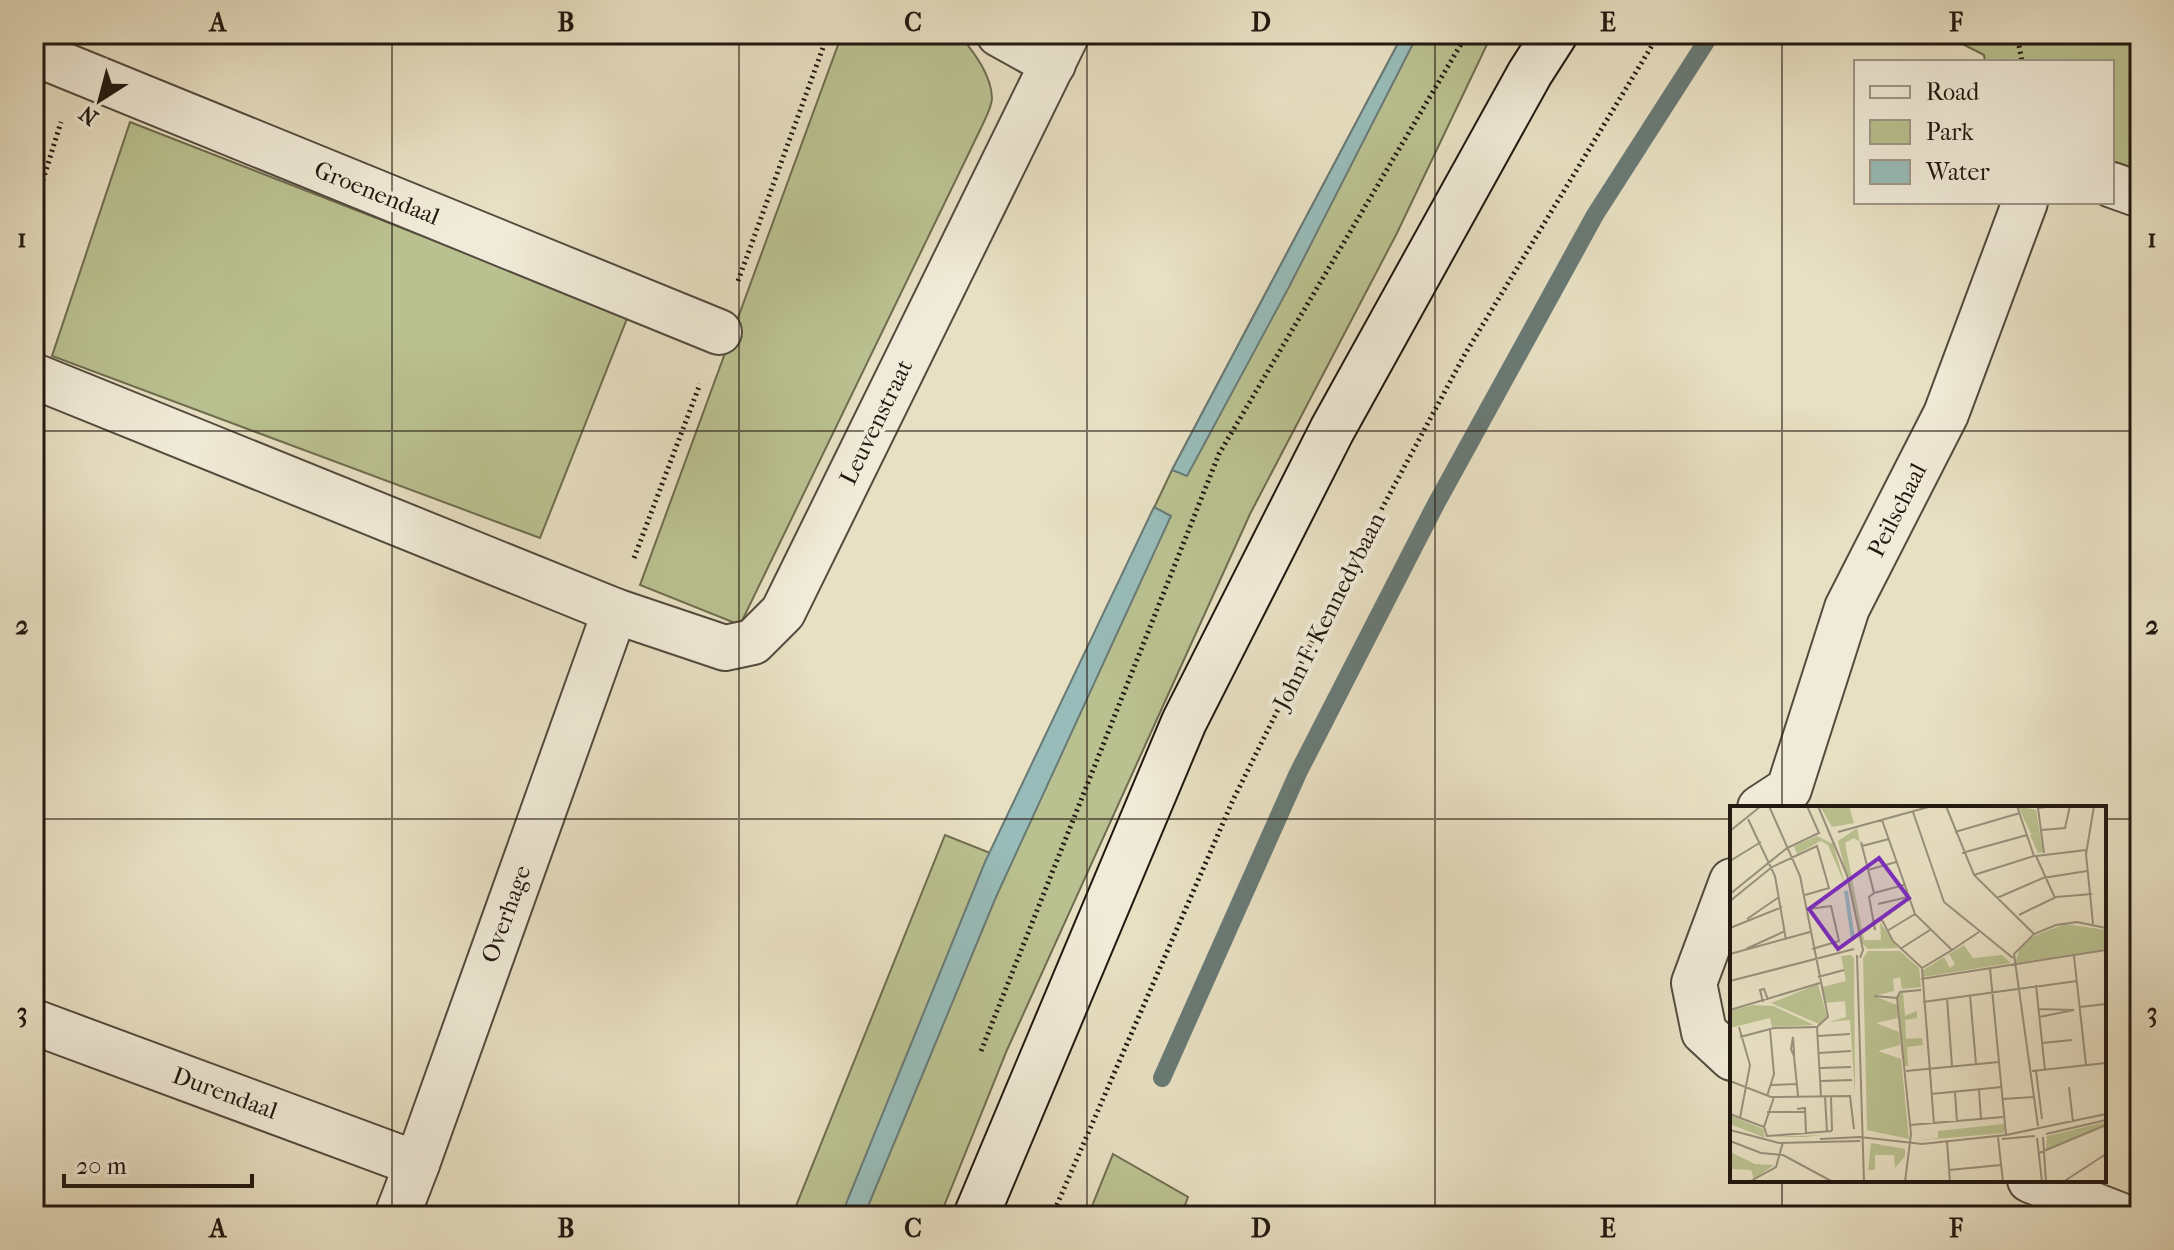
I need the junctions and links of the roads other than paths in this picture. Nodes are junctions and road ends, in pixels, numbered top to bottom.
1 (999, 34) edge
2 (1555, 34) edge
3 (1060, 49) edge
4 (34, 53) edge
5 (2114, 186) edge
6 (2140, 195) edge
7 (2024, 204) edge
8 (719, 332) road end
9 (34, 376) edge
10 (615, 611) junction
11 (1763, 806) edge
12 (1730, 886) edge
13 (34, 1022) edge
14 (1718, 1045) edge
15 (417, 1164) junction
16 (2035, 1182) edge
17 (397, 1216) edge
18 (976, 1216) edge
19 (2122, 1216) edge

1 - 3 street, Leuvenstraat
2 - 18 street
3 - 10 street, Leuvenstraat
4 - 8 street, Groenendaal
5 - 6 street
7 - 11 street, Peilschaal
9 - 10 street
10 - 15 street, Overhage
12 - 14 street
13 - 15 street, Durendaal
15 - 17 street, Overhage
16 - 19 street

